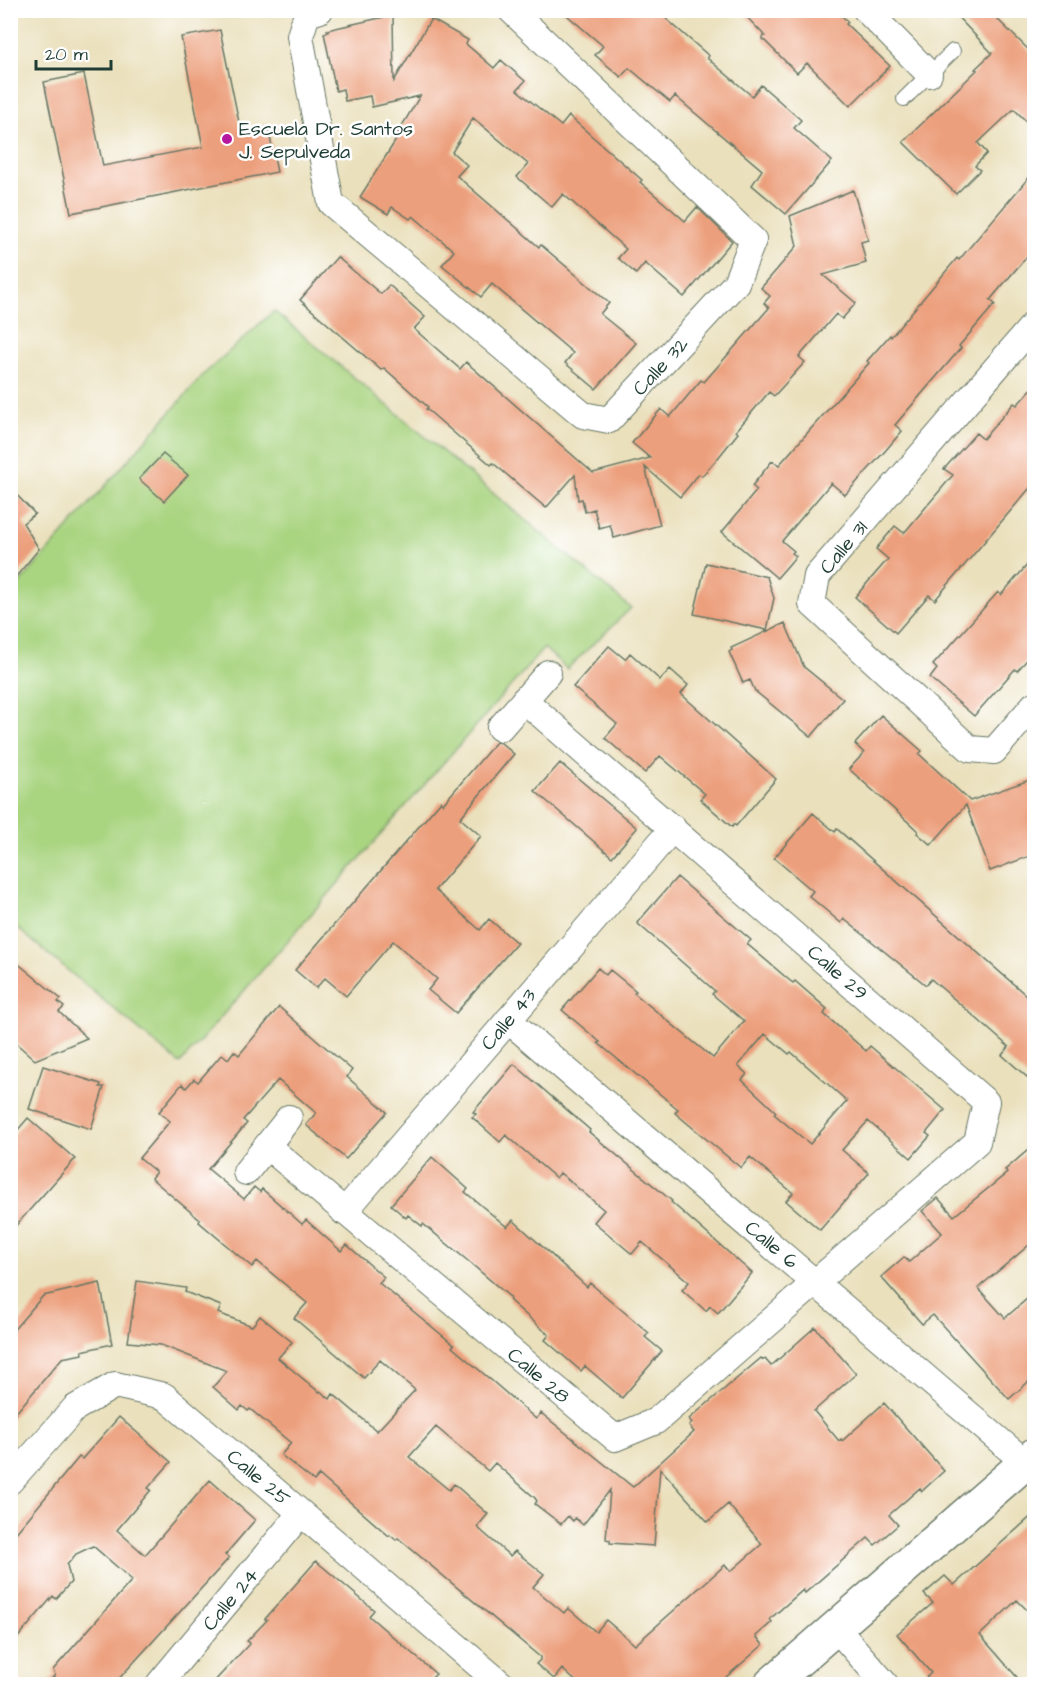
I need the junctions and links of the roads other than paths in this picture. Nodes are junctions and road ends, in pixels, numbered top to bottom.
1 (320, 10) edge
2 (511, 10) edge
3 (866, 10) edge
4 (953, 51) dead end
5 (929, 74) junction
6 (904, 99) dead end
7 (1035, 324) edge
8 (548, 673) dead end
9 (524, 700) junction
10 (1035, 705) edge
11 (500, 728) dead end
12 (673, 828) junction
13 (508, 1020) junction
14 (289, 1119) dead end
15 (267, 1146) junction
16 (246, 1173) dead end
17 (344, 1212) junction
18 (816, 1282) junction
19 (1032, 1462) edge
20 (10, 1481) edge
21 (301, 1513) junction
22 (836, 1628) junction
23 (487, 1680) edge
24 (159, 1684) edge
25 (771, 1684) edge
26 (885, 1684) edge

1 - 2 street, Calle 32
3 - 5 street
4 - 5 lane
5 - 6 lane
7 - 10 street, Calle 31
8 - 9 street
9 - 11 street
9 - 12 street, Calle 29
12 - 13 street, Calle 43
12 - 18 street, Calle 29
13 - 17 street, Calle 43
13 - 18 street, Calle 6
14 - 15 street
15 - 16 street
15 - 17 street, Calle 28
17 - 18 street, Calle 28
18 - 19 street, Calle 6
19 - 22 street
20 - 21 street, Calle 25
21 - 23 street, Calle 25
21 - 24 street, Calle 24
22 - 25 street
22 - 26 street

